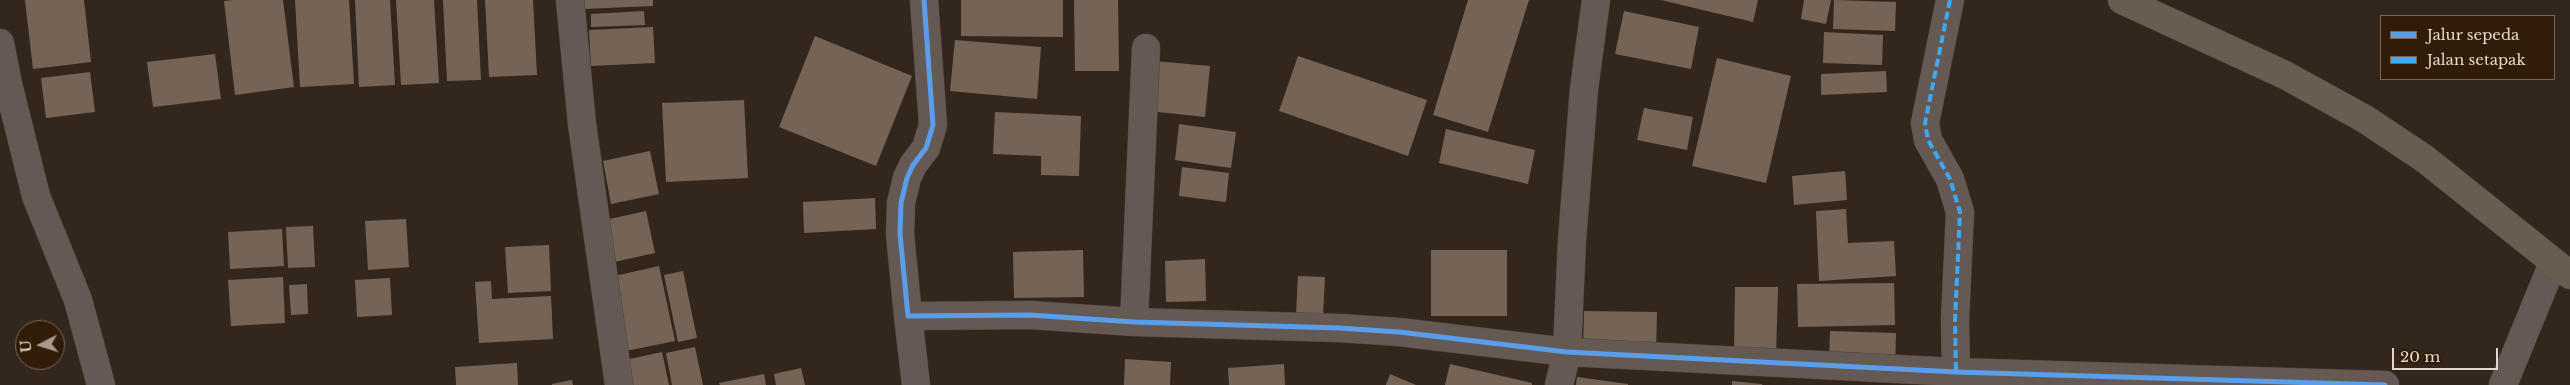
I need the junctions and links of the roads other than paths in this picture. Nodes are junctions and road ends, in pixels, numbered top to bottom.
1 (570, 0) edge
2 (924, 0) edge
3 (1596, 0) edge
4 (1950, 0) edge
5 (2122, 0) edge
6 (0, 43) edge
7 (1146, 48) dead end
8 (2562, 269) edge
9 (908, 316) junction
10 (1134, 322) junction
11 (1567, 352) junction
12 (1956, 372) junction
13 (2012, 379) edge
14 (101, 385) edge
15 (619, 385) edge
16 (916, 385) edge
17 (1559, 385) edge
18 (2385, 385) edge
19 (2503, 385) edge

1 - 15 street
2 - 9 street
3 - 11 street
4 - 12 street
5 - 8 main road
6 - 14 street
7 - 10 street
8 - 19 street
9 - 10 street
9 - 16 street
10 - 11 street
11 - 12 street
11 - 17 street
12 - 13 street
13 - 18 street

